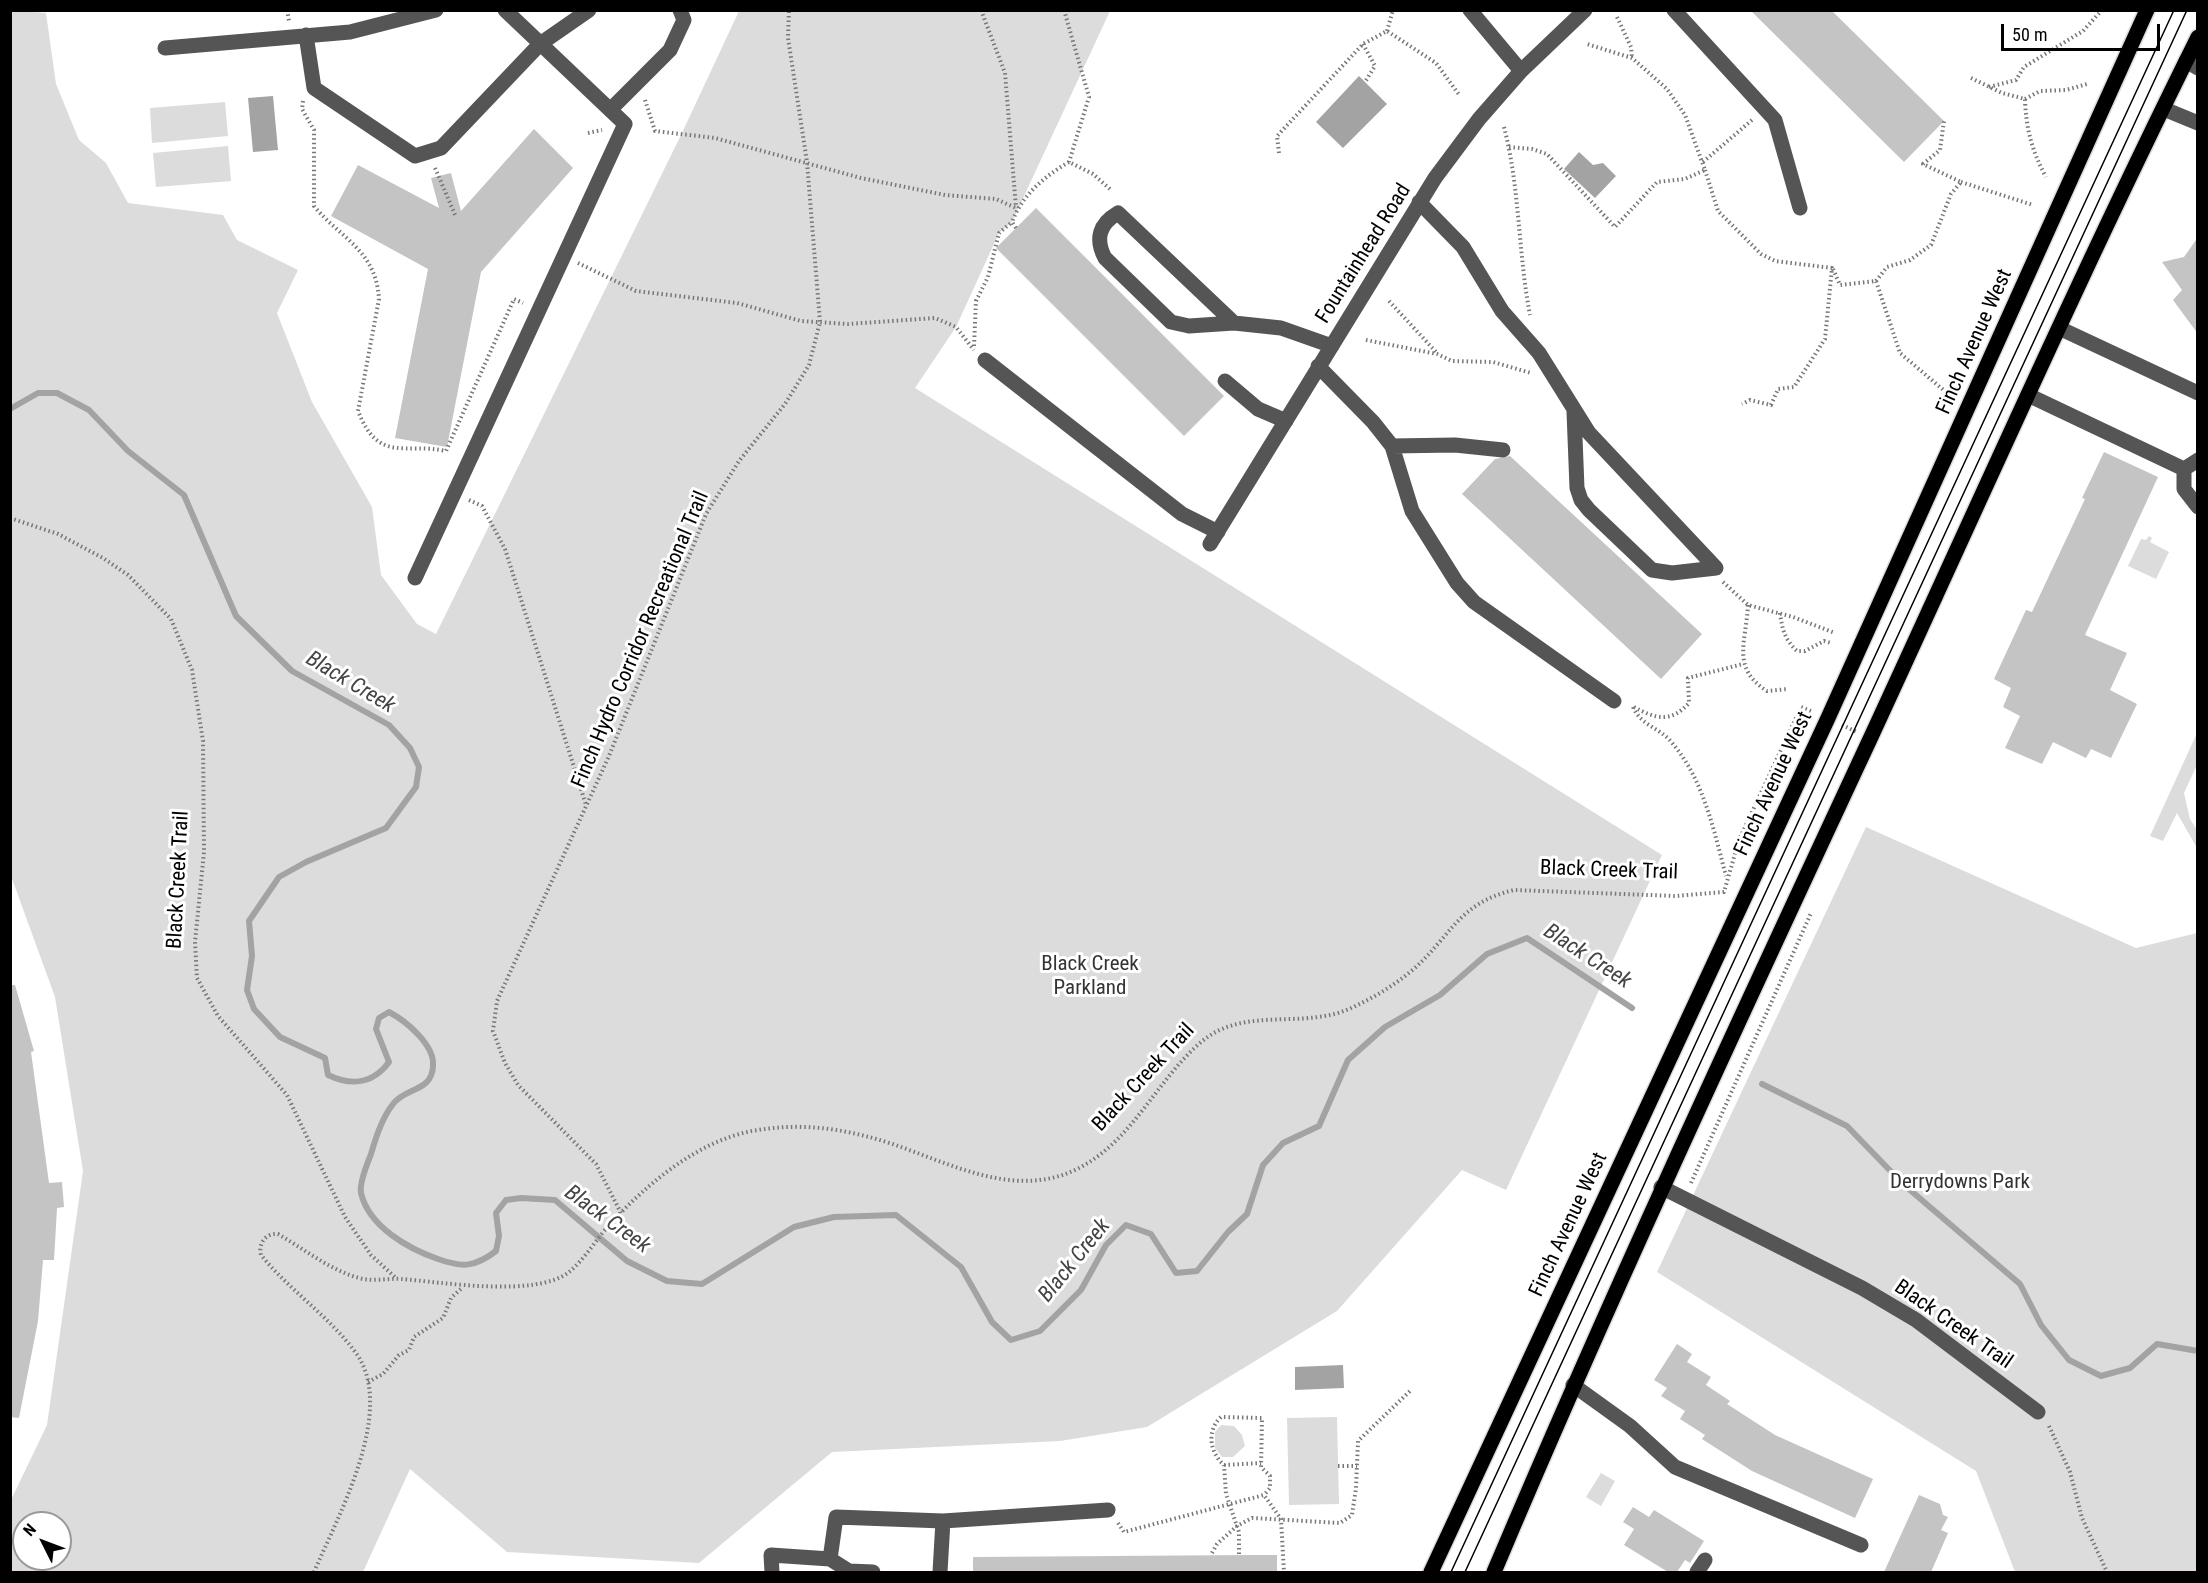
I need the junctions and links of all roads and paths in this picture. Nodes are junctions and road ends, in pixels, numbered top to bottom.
1 (436, 10) edge
2 (504, 10) edge
3 (589, 10) edge
4 (680, 10) edge
5 (789, 10) edge
6 (981, 10) edge
7 (1064, 10) edge
8 (1393, 10) edge
9 (1470, 10) edge
10 (1585, 10) edge
11 (1674, 10) edge
12 (2102, 10) edge
13 (2147, 10) edge
14 (1617, 17) dead end
15 (1387, 31) junction
16 (306, 35) junction
17 (2198, 37) edge
18 (540, 44) junction
19 (1363, 44) junction
20 (1587, 44) dead end
21 (165, 48) dead end
22 (1632, 58) junction
23 (2192, 64) edge
24 (1521, 71) junction
25 (1971, 78) dead end
26 (1365, 82) dead end
27 (2087, 84) dead end
28 (1989, 87) junction
29 (651, 91) dead end
30 (1460, 96) dead end
31 (304, 97) dead end
32 (2025, 99) junction
33 (2164, 109) junction
34 (610, 110) junction
35 (1752, 120) dead end
36 (1944, 121) dead end
37 (2198, 123) edge
38 (1504, 127) dead end
39 (1509, 147) junction
40 (1279, 153) dead end
41 (807, 162) junction
42 (1069, 162) junction
43 (1703, 162) junction
44 (435, 167) dead end
45 (1705, 170) junction
46 (2046, 177) dead end
47 (1961, 182) junction
48 (1110, 189) dead end
49 (1419, 202) junction
50 (2033, 205) dead end
51 (1017, 208) junction
52 (1800, 208) dead end
53 (456, 217) dead end
54 (1011, 222) junction
55 (1016, 228) dead end
56 (564, 257) junction
57 (1833, 268) junction
58 (1876, 281) junction
59 (1389, 301) dead end
60 (539, 310) junction
61 (820, 322) junction
62 (1531, 322) dead end
63 (1234, 323) junction
64 (2059, 328) junction
65 (1366, 340) dead end
66 (1332, 346) junction
67 (1437, 354) junction
68 (980, 355) junction
69 (1318, 366) junction
70 (1225, 381) dead end
71 (1558, 381) junction
72 (1947, 393) dead end
73 (2198, 393) edge
74 (2028, 395) junction
75 (1742, 405) dead end
76 (1574, 410) junction
77 (1286, 421) junction
78 (1392, 446) junction
79 (1503, 450) dead end
80 (2198, 460) edge
81 (2184, 470) junction
82 (455, 494) junction
83 (2198, 507) edge
84 (10, 518) edge
85 (1716, 568) junction
86 (416, 578) dead end
87 (1748, 605) junction
88 (1779, 613) junction
89 (1835, 633) dead end
90 (1831, 643) dead end
91 (1743, 664) junction
92 (1788, 689) dead end
93 (1614, 701) joint
94 (1633, 707) junction
95 (1801, 707) dead end
96 (586, 805) junction
97 (1727, 879) junction
98 (1816, 903) dead end
99 (1661, 1187) junction
100 (1684, 1198) junction
101 (621, 1213) junction
102 (396, 1278) junction
103 (464, 1287) junction
104 (369, 1382) junction
105 (1573, 1385) junction
106 (1410, 1391) dead end
107 (2038, 1412) joint
108 (1261, 1463) junction
109 (1224, 1465) junction
110 (1338, 1466) dead end
111 (1357, 1466) junction
112 (1264, 1494) junction
113 (1229, 1504) junction
114 (1108, 1510) joint
115 (1281, 1519) junction
116 (943, 1521) junction
117 (1237, 1526) junction
118 (1861, 1545) dead end
119 (1212, 1553) dead end
120 (1239, 1554) dead end
121 (830, 1559) junction
122 (314, 1572) edge
123 (772, 1572) edge
124 (873, 1572) edge
125 (940, 1572) edge
126 (1284, 1572) edge
127 (1431, 1572) edge
128 (1494, 1572) edge
129 (2107, 1572) edge

1 - 16 street
2 - 18 street
3 - 18 street
4 - 34 street
5 - 41 path, Finch Hydro Corridor Recreational Trail
6 - 51 path
7 - 42 path
8 - 15 path
9 - 24 street
10 - 24 street, Fountainhead Road
11 - 52 street
12 - 28 path
13 - 127 main road, Finch Avenue West
14 - 22 path
15 - 19 path
15 - 30 path
16 - 18 street
16 - 21 street
17 - 23 main road
18 - 34 street
19 - 26 path
19 - 40 path
20 - 22 path
22 - 43 path
23 - 33 main road
24 - 49 street, Fountainhead Road
25 - 28 path
27 - 32 path
28 - 32 path
29 - 41 path
31 - 60 path
32 - 46 path
33 - 37 street
33 - 64 main road
34 - 56 street
35 - 43 path
36 - 47 path
38 - 39 path
39 - 45 path
39 - 62 path
41 - 51 path
41 - 61 path, Finch Hydro Corridor Recreational Trail
42 - 48 path
42 - 51 path
43 - 45 path
44 - 53 path
45 - 57 path
47 - 50 path
47 - 58 path
49 - 66 street, Fountainhead Road
49 - 71 street
51 - 54 path
54 - 55 path
54 - 68 path
56 - 60 street
56 - 61 path
57 - 58 path
57 - 75 path
58 - 72 path
59 - 67 path
60 - 82 street
61 - 68 path
61 - 96 path, Finch Hydro Corridor Recreational Trail
63 - 63 street
63 - 66 street
64 - 73 street
64 - 74 main road
65 - 67 path
66 - 69 street, Fountainhead Road
67 - 71 path
68 - 77 street, Fountainhead Road
69 - 77 street, Fountainhead Road
69 - 78 street
70 - 77 street
71 - 76 street
74 - 81 street
74 - 99 main road
76 - 85 street
76 - 85 street
78 - 79 street
78 - 93 street
80 - 81 street
81 - 83 street
82 - 86 street
82 - 96 path
84 - 102 path, Black Creek Trail
85 - 87 path
87 - 88 path
87 - 91 path
88 - 89 path
88 - 90 path
91 - 92 path
91 - 94 path
93 - 94 path
94 - 97 path
95 - 97 path
96 - 101 path, Finch Hydro Corridor Recreational Trail
97 - 101 path, Black Creek Trail
98 - 100 path
99 - 100 street, Black Creek Trail
99 - 105 main road
100 - 107 street, Black Creek Trail
101 - 103 path, Black Creek Trail
102 - 103 path, Black Creek Trail
102 - 104 path
103 - 104 path
104 - 122 path
105 - 118 street
105 - 128 main road
106 - 111 path
107 - 129 path
108 - 109 path
108 - 109 path
108 - 112 path
109 - 113 path
110 - 111 path
111 - 115 path
112 - 113 path
112 - 115 path
113 - 114 path
113 - 117 path
114 - 116 street
115 - 117 path
115 - 126 path
116 - 121 street
116 - 125 street
117 - 119 path
117 - 120 path
121 - 123 street
121 - 124 street

